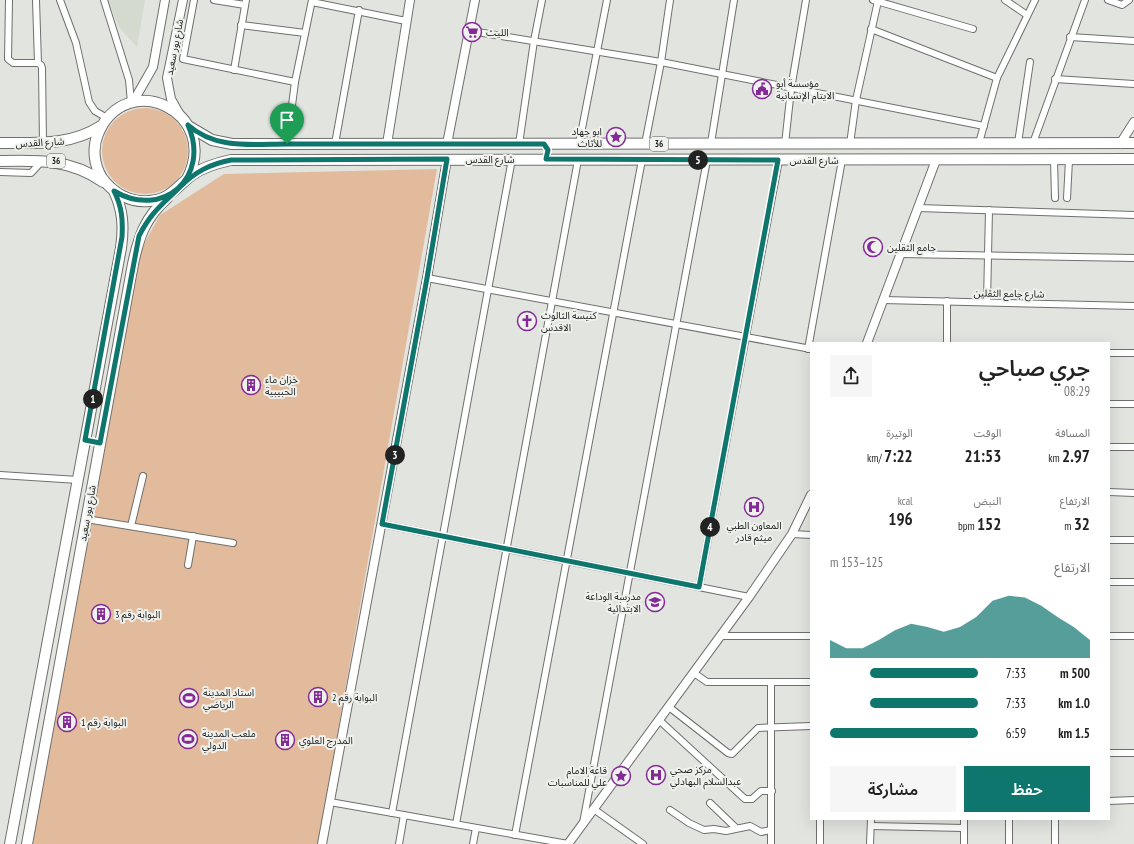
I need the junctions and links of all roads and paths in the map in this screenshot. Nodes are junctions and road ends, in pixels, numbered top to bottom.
1 (9, 0) edge
2 (36, 0) edge
3 (60, 0) edge
4 (104, 0) edge
5 (165, 0) edge
6 (183, 0) edge
7 (194, 0) edge
8 (214, 0) edge
9 (410, 0) edge
10 (475, 0) edge
11 (542, 0) edge
12 (607, 0) edge
13 (670, 0) edge
14 (734, 0) edge
15 (806, 0) edge
16 (1005, 0) edge
17 (1035, 0) edge
18 (1085, 0) edge
19 (1108, 0) edge
20 (1129, 0) edge
21 (312, 1) edge
22 (876, 1) edge
23 (245, 2) edge
24 (359, 10) junction
25 (1027, 15) junction
26 (406, 21) junction
27 (241, 25) junction
28 (870, 29) junction
29 (973, 29) dead end
30 (470, 31) junction
31 (306, 33) junction
32 (1070, 37) junction
33 (1134, 40) edge
34 (534, 41) junction
35 (599, 51) junction
36 (38, 62) junction
37 (661, 62) junction
38 (1030, 62) dead end
39 (234, 70) junction
40 (722, 75) junction
41 (997, 78) junction
42 (1055, 79) junction
43 (295, 82) junction
44 (1134, 84) edge
45 (790, 89) junction
46 (856, 100) junction
47 (132, 103) junction
48 (180, 115) junction
49 (104, 122) junction
50 (1134, 122) edge
51 (188, 125) junction
52 (984, 126) junction
53 (0, 143) edge
54 (43, 143) junction
55 (711, 143) junction
56 (979, 143) junction
57 (1018, 143) junction
58 (287, 144) junction
59 (335, 144) junction
60 (387, 144) junction
61 (447, 144) junction
62 (519, 144) junction
63 (544, 144) junction
64 (560, 144) junction
65 (579, 144) junction
66 (645, 144) junction
67 (746, 144) junction
68 (785, 144) junction
69 (850, 144) junction
70 (1033, 144) junction
71 (1120, 144) junction
72 (1134, 144) edge
73 (447, 159) junction
74 (512, 159) junction
75 (551, 159) junction
76 (1122, 159) junction
77 (1134, 159) edge
78 (43, 160) junction
79 (578, 160) junction
80 (642, 160) junction
81 (707, 160) junction
82 (746, 160) junction
83 (778, 160) junction
84 (842, 160) junction
85 (936, 160) junction
86 (1054, 160) junction
87 (1070, 160) junction
88 (0, 161) edge
89 (1134, 166) edge
90 (0, 172) edge
91 (187, 179) junction
92 (110, 188) junction
93 (172, 194) junction
94 (1055, 198) dead end
95 (1067, 198) dead end
96 (918, 208) junction
97 (989, 210) junction
98 (1134, 214) edge
99 (901, 254) junction
100 (988, 256) junction
101 (1134, 258) edge
102 (427, 278) junction
103 (488, 289) junction
104 (883, 300) junction
105 (552, 301) junction
106 (947, 301) junction
107 (987, 302) junction
108 (1134, 306) edge
109 (613, 312) junction
110 (676, 324) junction
111 (746, 337) junction
112 (810, 342) edge
113 (867, 342) edge
114 (947, 342) edge
115 (809, 349) edge
116 (1110, 353) edge
117 (1134, 353) edge
118 (1110, 404) edge
119 (1134, 404) edge
120 (85, 440) junction
121 (100, 443) junction
122 (1110, 447) edge
123 (1134, 447) edge
124 (0, 475) edge
125 (143, 476) dead end
126 (78, 480) junction
127 (1110, 492) edge
128 (1134, 493) edge
129 (810, 498) edge
130 (86, 519) junction
131 (382, 524) junction
132 (131, 526) junction
133 (792, 534) junction
134 (810, 535) edge
135 (193, 536) junction
136 (443, 536) junction
137 (1110, 540) edge
138 (1134, 540) edge
139 (232, 543) dead end
140 (506, 549) junction
141 (567, 561) junction
142 (188, 565) dead end
143 (630, 573) junction
144 (1110, 582) edge
145 (1134, 582) edge
146 (699, 587) junction
147 (749, 597) junction
148 (721, 636) junction
149 (810, 636) edge
150 (1110, 636) edge
151 (1134, 636) edge
152 (694, 673) junction
153 (771, 682) junction
154 (810, 682) edge
155 (669, 707) junction
156 (659, 720) junction
157 (772, 726) junction
158 (810, 726) edge
159 (1134, 753) edge
160 (1110, 754) edge
161 (772, 791) junction
162 (1134, 800) edge
163 (1110, 801) edge
164 (330, 802) junction
165 (710, 803) dead end
166 (595, 810) junction
167 (670, 810) dead end
168 (392, 813) junction
169 (404, 815) junction
170 (820, 820) edge
171 (920, 820) edge
172 (964, 820) edge
173 (1009, 820) edge
174 (1055, 820) edge
175 (871, 822) edge
176 (456, 824) junction
177 (582, 826) junction
178 (920, 827) junction
179 (476, 828) junction
180 (736, 828) junction
181 (964, 828) junction
182 (771, 830) junction
183 (515, 835) junction
184 (10, 844) edge
185 (27, 844) edge
186 (322, 844) edge
187 (399, 844) edge
188 (473, 844) edge
189 (568, 844) edge
190 (643, 844) edge
191 (771, 844) edge
192 (820, 844) edge
193 (870, 844) edge
194 (964, 844) edge
195 (1009, 844) edge
196 (1055, 844) edge

1 - 36 street
2 - 36 street
3 - 49 street
4 - 47 street
5 - 47 street, شارع بور سعيد
6 - 48 street, شارع بور سعيد
7 - 39 street
8 - 23 street
9 - 26 street
10 - 30 street
11 - 34 street
12 - 35 street
13 - 37 street
14 - 40 street
15 - 45 street
16 - 25 street
17 - 25 street
18 - 32 street
19 - 20 street
21 - 24 street
21 - 31 street
22 - 28 street
22 - 29 street
23 - 27 street
24 - 26 street
24 - 59 street
25 - 41 street
26 - 60 street
27 - 31 street
27 - 39 street
28 - 41 street
28 - 46 street
30 - 34 street
30 - 61 street
31 - 43 street
32 - 33 street
32 - 42 street
34 - 35 street
34 - 62 street
35 - 37 street
35 - 65 street
36 - 54 street
37 - 40 street
37 - 66 street
38 - 57 street
39 - 43 street
40 - 45 street
40 - 55 street
41 - 52 street
42 - 44 street
42 - 70 street
43 - 58 street
45 - 46 street
45 - 68 street
46 - 52 street
46 - 69 street
47 - 48 main road
47 - 49 main road
48 - 51 main road
49 - 54 main road, شارع القدس / 36
49 - 92 main road
50 - 71 street
51 - 58 main road, شارع القدس / 36
51 - 91 main road
52 - 56 street
53 - 54 main road, شارع القدس / 36
55 - 66 main road, شارع القدس / 36
55 - 67 main road, شارع القدس / 36
56 - 57 main road, شارع القدس / 36
56 - 69 main road, شارع القدس / 36
57 - 70 main road, شارع القدس / 36
58 - 59 main road, شارع القدس / 36
59 - 60 main road, شارع القدس / 36
60 - 61 main road, شارع القدس / 36
61 - 62 main road, شارع القدس / 36
62 - 63 main road, شارع القدس / 36
63 - 64 main road, شارع القدس / 36
63 - 75 main road
64 - 65 main road, شارع القدس / 36
64 - 75 main road
65 - 66 main road, شارع القدس / 36
67 - 68 main road, شارع القدس / 36
67 - 82 main road
68 - 69 main road, شارع القدس / 36
70 - 71 main road, شارع القدس / 36
71 - 72 main road, شارع القدس / 36
73 - 74 main road, شارع القدس / 36
73 - 91 main road, شارع القدس / 36
73 - 102 street
74 - 75 main road, شارع القدس / 36
74 - 103 street
75 - 79 main road, شارع القدس / 36
76 - 77 main road, شارع القدس / 36
76 - 87 main road, شارع القدس / 36
76 - 89 main road
78 - 88 main road, شارع القدس / 36
78 - 90 street
78 - 92 main road, شارع القدس / 36
79 - 80 main road, شارع القدس / 36
79 - 105 street
80 - 81 main road, شارع القدس / 36
80 - 109 street
81 - 82 main road, شارع القدس / 36
81 - 110 street
82 - 83 main road, شارع القدس / 36
83 - 84 main road, شارع القدس / 36
83 - 111 street
84 - 85 main road, شارع القدس / 36
84 - 112 street
85 - 86 main road, شارع القدس / 36
85 - 96 street
86 - 87 main road, شارع القدس / 36
86 - 94 street
87 - 95 street
91 - 93 main road
92 - 93 main road
92 - 120 main road, شارع بور سعيد
93 - 121 main road, شارع بور سعيد
96 - 97 street
96 - 99 street
97 - 98 street
97 - 100 street
99 - 100 street
99 - 104 street
100 - 101 street
100 - 107 street
102 - 103 street
102 - 131 street
103 - 105 street
103 - 136 street
104 - 106 street, شارع جامع الثقلين
104 - 113 street
105 - 109 street
105 - 140 street
106 - 107 street, شارع جامع الثقلين
106 - 114 street
107 - 108 street, شارع جامع الثقلين
109 - 110 street
109 - 141 street
110 - 111 street
110 - 143 street
111 - 115 street
111 - 146 street
116 - 117 street
118 - 119 street
120 - 121 main road
120 - 126 main road, شارع بور سعيد
121 - 130 main road, شارع بور سعيد
122 - 123 street
124 - 126 street
125 - 132 street
126 - 184 main road, شارع بور سعيد
127 - 128 street
129 - 133 street
130 - 132 street
130 - 185 main road, شارع بور سعيد
131 - 136 street
131 - 164 street
132 - 135 street
133 - 134 street
133 - 147 street
135 - 139 street
135 - 142 street
136 - 140 street
136 - 168 street
137 - 138 street
140 - 141 street
140 - 176 street
141 - 143 street
141 - 183 street
143 - 146 street
143 - 177 street
144 - 145 street
146 - 147 street
147 - 148 street
148 - 149 street
148 - 152 street
150 - 151 street
152 - 153 street
152 - 155 street
153 - 154 street
153 - 157 street
155 - 156 street
155 - 157 street
156 - 161 street
156 - 166 street
157 - 158 street
157 - 161 street
159 - 160 street
161 - 182 street
162 - 163 street
164 - 168 street
164 - 186 street
165 - 180 street
166 - 177 street
166 - 190 street
167 - 180 street
168 - 169 street
169 - 176 street
169 - 187 street
170 - 192 street
171 - 178 street
172 - 181 street
173 - 195 street
174 - 196 street
175 - 178 street
175 - 193 street
176 - 179 street
177 - 189 street
178 - 181 street
179 - 183 street
179 - 188 street
180 - 182 street
181 - 194 street
182 - 191 street
183 - 189 street

